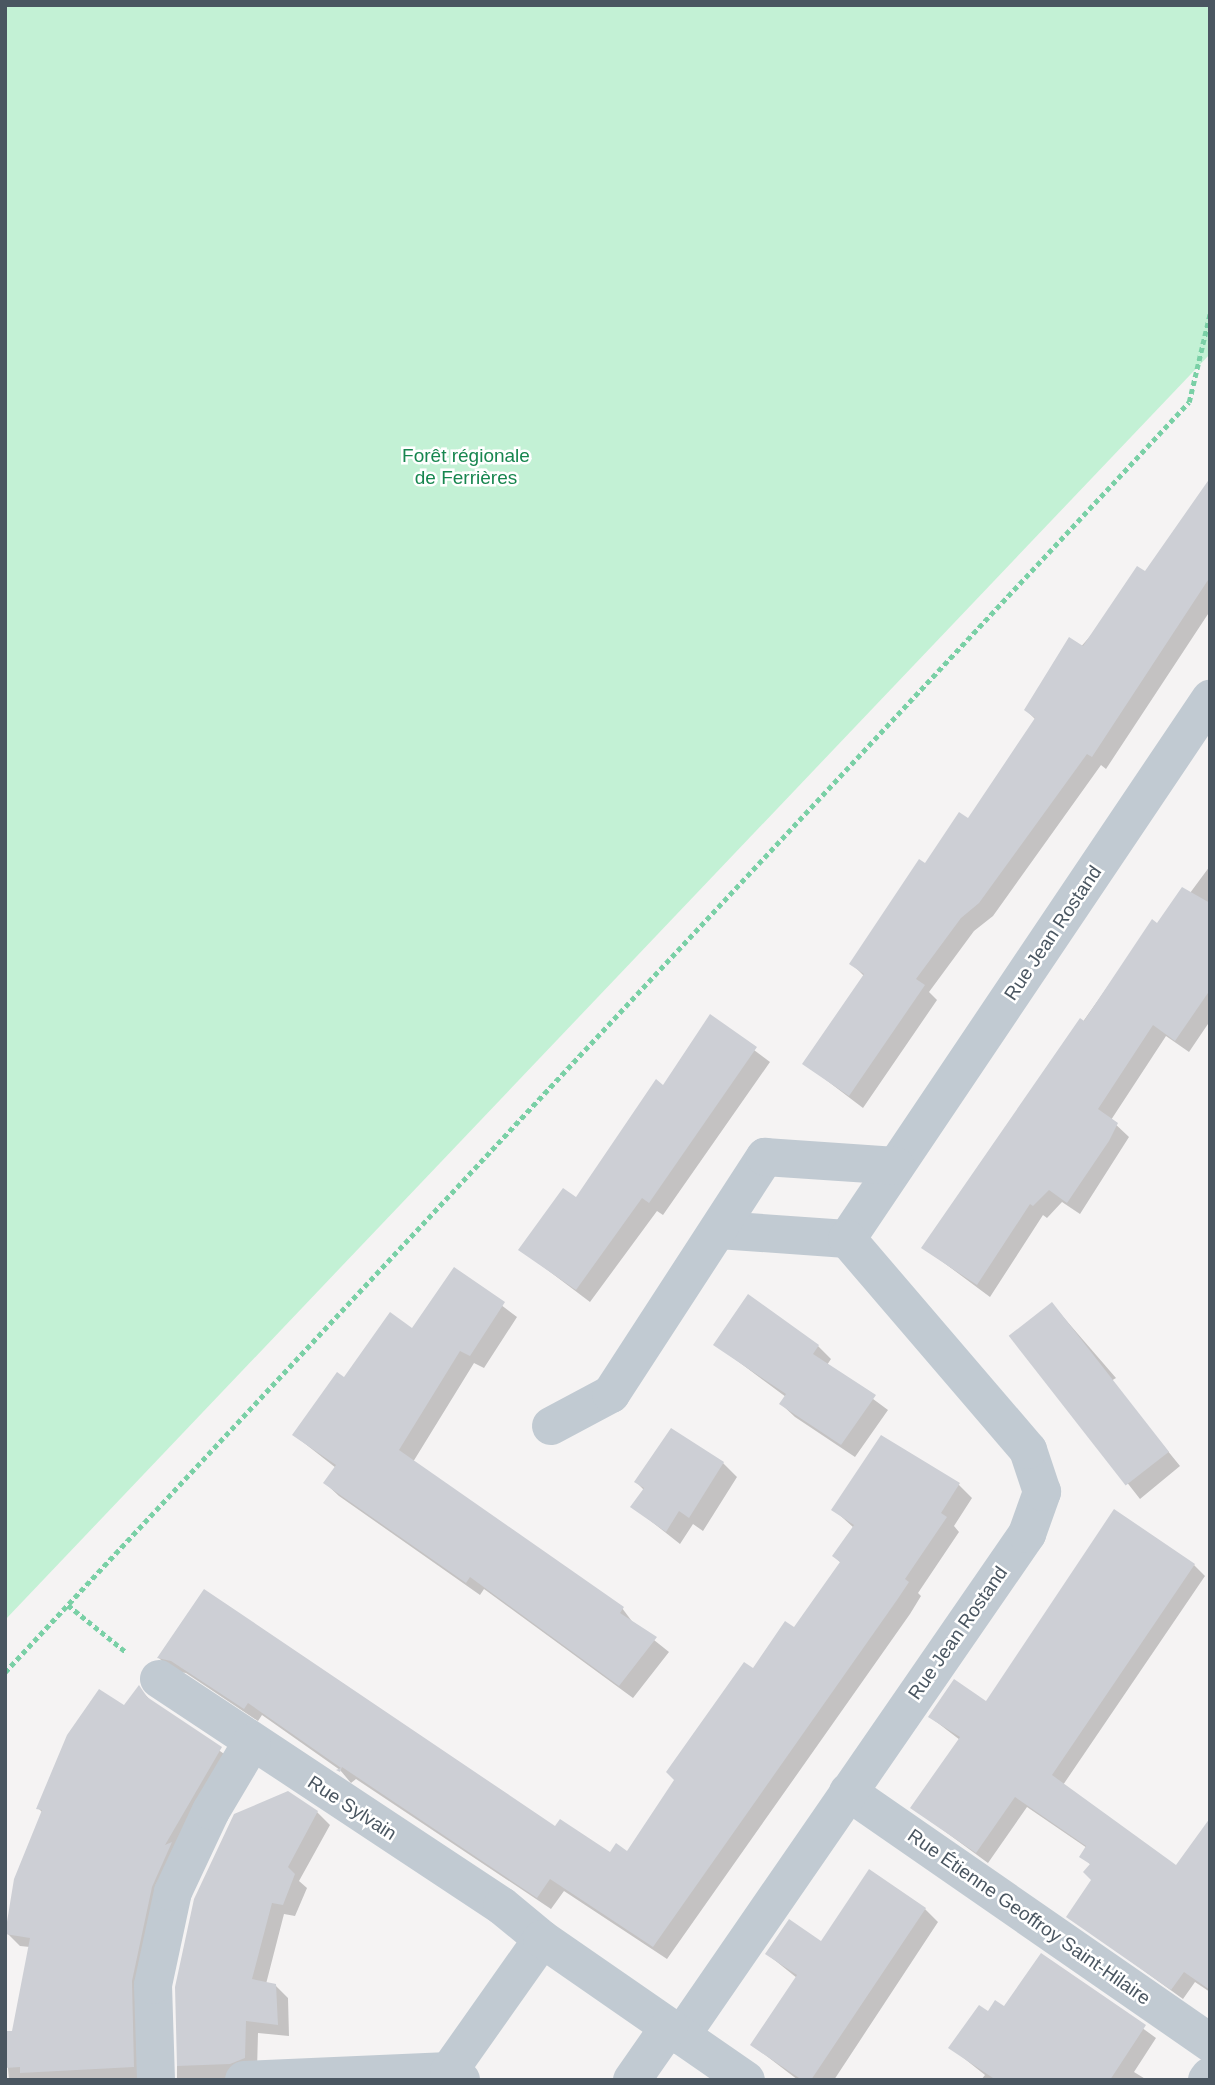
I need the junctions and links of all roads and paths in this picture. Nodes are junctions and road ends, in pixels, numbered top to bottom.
1 (1210, 313) edge
2 (1210, 699) edge
3 (896, 1166) junction
4 (719, 1230) junction
5 (847, 1239) junction
6 (551, 1426) dead end
7 (68, 1605) junction
8 (5, 1672) edge
9 (159, 1679) joint
10 (252, 1742) junction
11 (848, 1792) junction
12 (542, 1939) junction
13 (675, 2031) junction
14 (1210, 2043) edge
15 (455, 2076) edge
16 (156, 2080) edge
17 (244, 2080) edge
18 (632, 2080) edge
19 (746, 2080) edge

1 - 7 path
2 - 3 street, Rue Jean Rostand
3 - 4 street
3 - 5 street, Rue Jean Rostand
4 - 5 street
4 - 6 street
5 - 11 street, Rue Jean Rostand
7 - 8 path
7 - 9 path
9 - 10 street, Rue Sylvain
10 - 12 street, Rue Sylvain
10 - 16 street
11 - 13 street, Rue Jean Rostand
11 - 14 street, Rue Étienne Geoffroy Saint-Hilaire
12 - 13 street, Rue Sylvain
12 - 15 street
13 - 18 street, Rue Jean Rostand
13 - 19 street, Rue Sylvain
15 - 17 street

